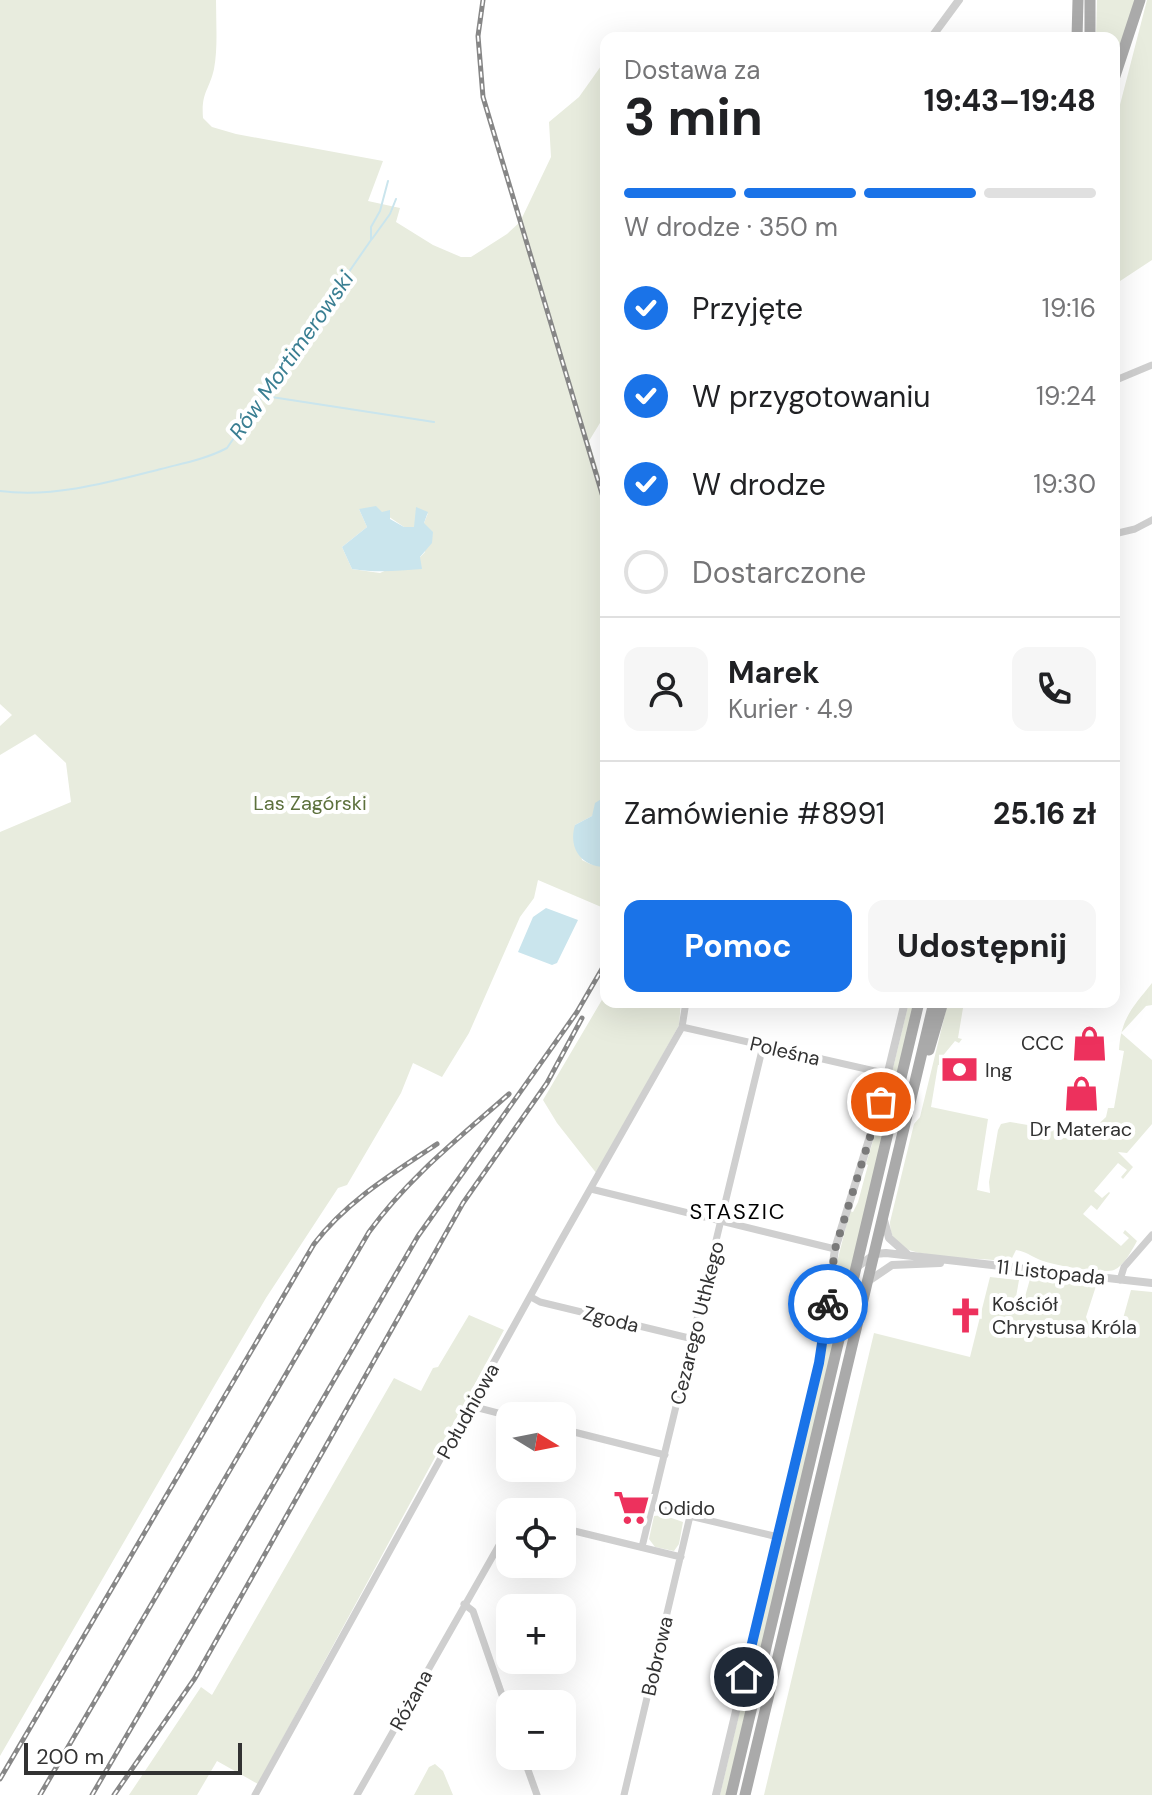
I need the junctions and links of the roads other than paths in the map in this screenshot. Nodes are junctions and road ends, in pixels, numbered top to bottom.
1 (959, 0) edge
2 (1078, 0) edge
3 (1090, 0) edge
4 (1140, 0) edge
5 (935, 32) edge
6 (1077, 32) edge
7 (1090, 32) edge
8 (1120, 61) edge
9 (1152, 365) edge
10 (1120, 378) edge
11 (1152, 520) edge
12 (1120, 533) edge
13 (685, 1008) edge
14 (904, 1008) edge
15 (918, 1008) edge
16 (933, 1008) edge
17 (941, 1008) edge
18 (682, 1027) junction
19 (763, 1046) junction
20 (888, 1074) junction
21 (915, 1083) junction
22 (591, 1189) junction
23 (883, 1218) junction
24 (722, 1222) junction
25 (865, 1231) junction
26 (1152, 1235) edge
27 (835, 1249) junction
28 (875, 1254) junction
29 (907, 1254) junction
30 (950, 1262) junction
31 (892, 1265) junction
32 (857, 1267) junction
33 (870, 1280) junction
34 (1120, 1280) junction
35 (1152, 1283) edge
36 (531, 1297) junction
37 (693, 1339) junction
38 (471, 1406) junction
39 (496, 1412) edge
40 (576, 1433) edge
41 (665, 1455) junction
42 (652, 1507) junction
43 (690, 1516) junction
44 (576, 1531) edge
45 (778, 1537) junction
46 (642, 1547) junction
47 (496, 1550) edge
48 (681, 1557) junction
49 (464, 1604) junction
50 (500, 1690) edge
51 (528, 1770) edge
52 (255, 1795) edge
53 (357, 1795) edge
54 (537, 1795) edge
55 (624, 1795) edge
56 (716, 1795) edge
57 (731, 1795) edge
58 (745, 1795) edge

1 - 5 street
2 - 6 main road
3 - 7 main road
4 - 8 main road
9 - 10 street
11 - 12 street
13 - 18 street
14 - 20 street
15 - 25 main road
16 - 21 main road
17 - 21 main road
18 - 19 street, Poleśna
18 - 22 street, Południowa
19 - 20 street, Poleśna
19 - 24 street, Cezarego Uthkego
20 - 27 street
21 - 23 main road
22 - 24 street
22 - 36 street, Południowa
23 - 28 main road
23 - 29 street
24 - 27 street
24 - 37 street, Cezarego Uthkego
25 - 28 street
25 - 32 main road
26 - 34 street
27 - 45 street
28 - 29 street, 11 Listopada
28 - 31 street
28 - 32 street
28 - 33 main road
29 - 30 street, 11 Listopada
30 - 31 street, 11 Listopada
30 - 34 street, 11 Listopada
31 - 33 street
32 - 57 main road
33 - 58 main road
34 - 35 street, 11 Listopada
36 - 37 street, Zgoda
36 - 38 street, Południowa
37 - 41 street, Cezarego Uthkego
38 - 39 street
38 - 52 street, Południowa
40 - 41 street
41 - 42 street, Cezarego Uthkego
42 - 43 street
42 - 46 street, Cezarego Uthkego
43 - 45 street
43 - 48 street, Bobrowa
44 - 46 street
45 - 56 street
46 - 48 street
47 - 49 street, Różana
48 - 55 street, Bobrowa
49 - 50 street
49 - 53 street, Różana
51 - 54 street

